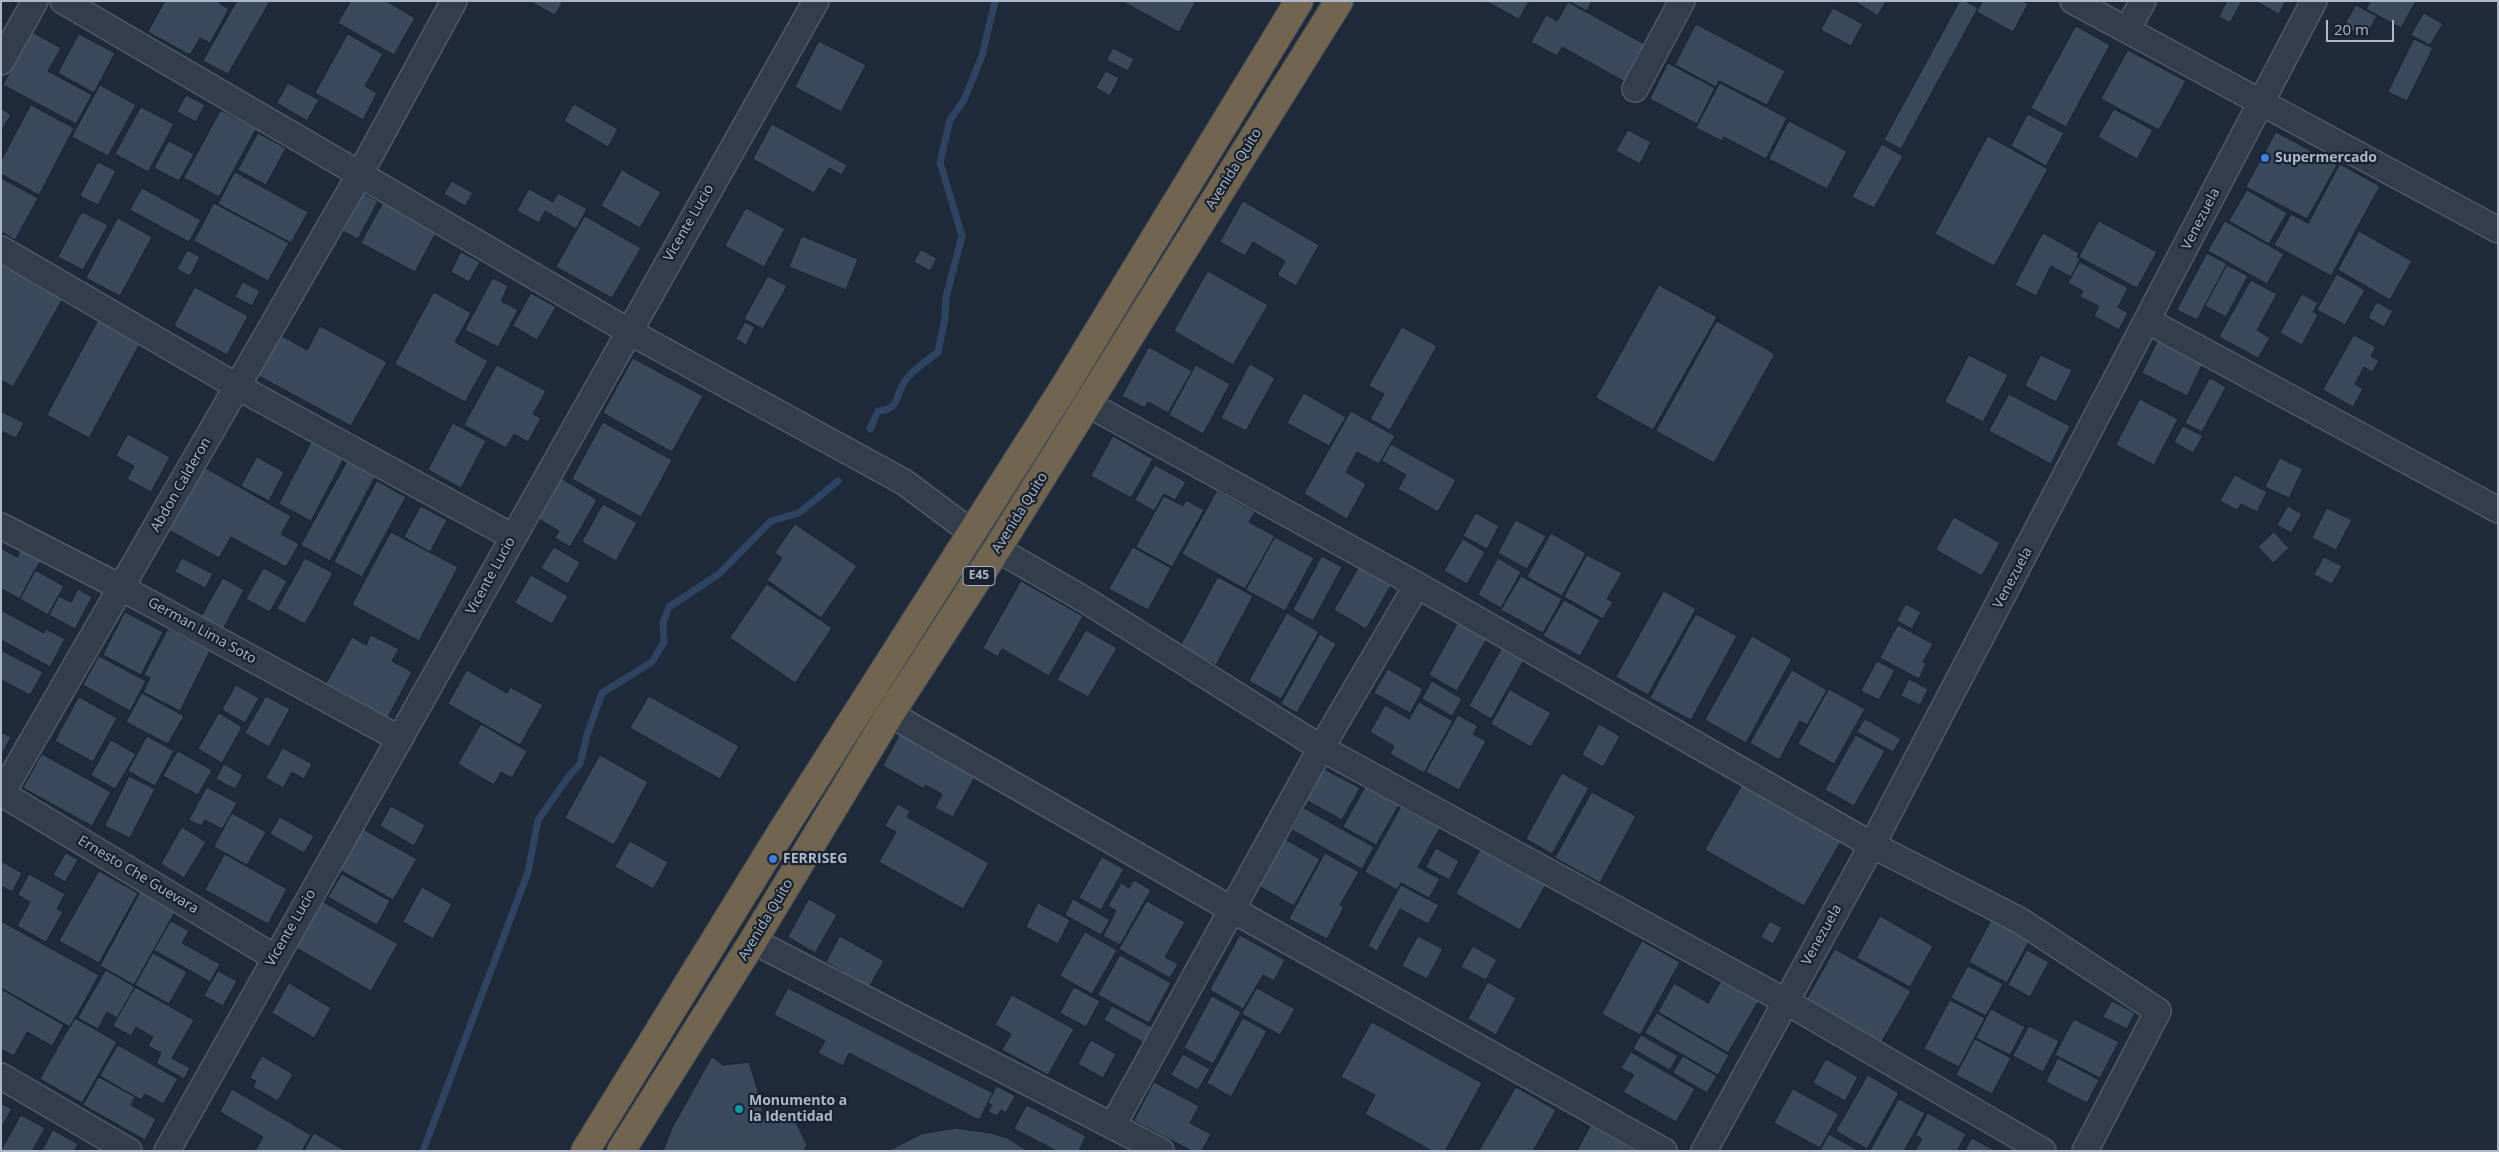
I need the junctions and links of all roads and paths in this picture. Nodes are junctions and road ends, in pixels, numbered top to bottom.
1 (35, 1) edge
2 (62, 1) edge
3 (454, 1) edge
4 (816, 1) edge
5 (1299, 1) edge
6 (1339, 1) edge
7 (1682, 1) edge
8 (2073, 1) edge
9 (2143, 1) edge
10 (2314, 1) edge
11 (2127, 30) junction
12 (1, 62) edge
13 (1636, 88) dead end
14 (2261, 103) junction
15 (360, 174) junction
16 (2498, 230) edge
17 (1, 249) edge
18 (2148, 321) junction
19 (628, 331) junction
20 (238, 387) junction
21 (1088, 404) junction
22 (2498, 510) edge
23 (1, 526) edge
24 (971, 532) junction
25 (513, 538) junction
26 (996, 550) junction
27 (1418, 585) junction
28 (120, 587) junction
29 (890, 714) junction
30 (400, 740) junction
31 (1322, 748) junction
32 (2, 794) edge
33 (1872, 845) junction
34 (1230, 910) junction
35 (753, 941) junction
36 (274, 956) junction
37 (1785, 1000) junction
38 (1, 1076) edge
39 (1113, 1125) junction
40 (129, 1151) edge
41 (167, 1151) edge
42 (585, 1151) edge
43 (621, 1151) edge
44 (1161, 1151) edge
45 (1664, 1151) edge
46 (1704, 1151) edge
47 (2042, 1151) edge
48 (2084, 1151) edge

1 - 12 street
2 - 15 street
3 - 15 street, Abdon Calderon
4 - 19 street, Vicente Lucio
5 - 24 highway, E45
6 - 21 highway, Avenida Quito / E45
7 - 13 street
8 - 11 street
9 - 11 street
10 - 14 street, Venezuela
11 - 14 street
14 - 16 street
14 - 18 street, Venezuela
15 - 19 street
15 - 20 street, Abdon Calderon
17 - 20 street
18 - 22 street
18 - 33 street, Venezuela
19 - 24 street
19 - 25 street, Vicente Lucio
20 - 25 street
20 - 28 street, Abdon Calderon
21 - 26 highway, Avenida Quito / E45
21 - 27 street
23 - 28 street, German Lima Soto
24 - 42 highway, E45
25 - 30 street, Vicente Lucio
26 - 29 highway, Avenida Quito / E45
26 - 31 street
27 - 31 street
27 - 33 street
28 - 30 street, German Lima Soto
28 - 32 street, Abdon Calderon
29 - 34 street
29 - 35 highway, Avenida Quito / E45
30 - 36 street, Vicente Lucio
31 - 34 street
31 - 37 street
32 - 36 street, Ernesto Che Guevara
33 - 37 street, Venezuela
33 - 48 street
34 - 39 street
34 - 45 street
35 - 39 street
35 - 43 highway, Avenida Quito / E45
36 - 41 street, Vicente Lucio
37 - 46 street, Venezuela
37 - 47 street
38 - 40 street
39 - 44 street

